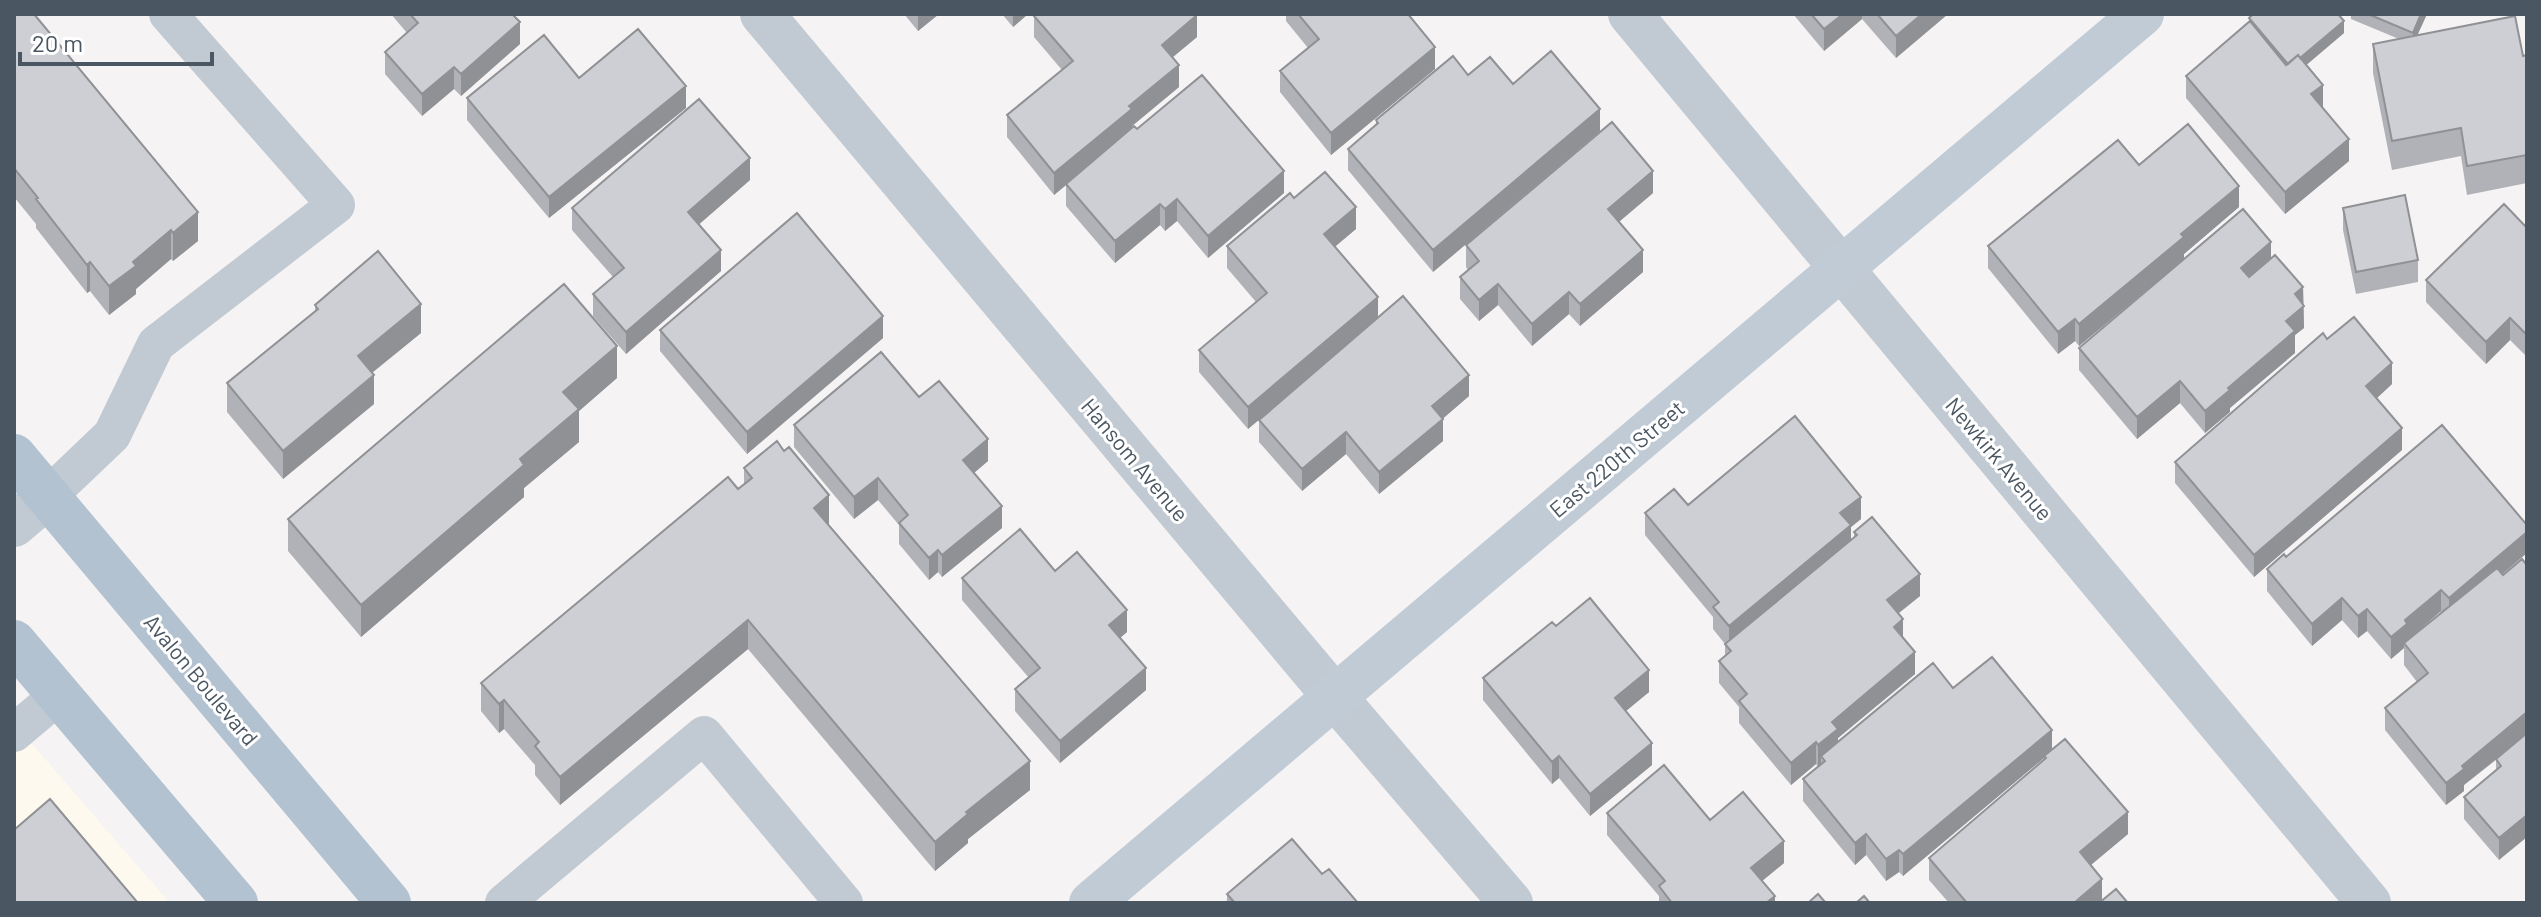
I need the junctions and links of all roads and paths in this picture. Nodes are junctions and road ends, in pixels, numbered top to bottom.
1 (168, 14) edge
2 (762, 14) edge
3 (1630, 14) edge
4 (2142, 14) edge
5 (1841, 271) junction
6 (14, 456) edge
7 (48, 496) junction
8 (14, 525) edge
9 (14, 642) edge
10 (59, 695) junction
11 (1334, 696) junction
12 (14, 733) edge
13 (236, 903) edge
14 (389, 903) edge
15 (504, 903) edge
16 (844, 903) edge
17 (1091, 903) edge
18 (1511, 903) edge
19 (2369, 903) edge

1 - 7 lane
2 - 11 street, Hansom Avenue
3 - 5 street, Newkirk Avenue
4 - 5 street, East 220th Street
5 - 11 street, East 220th Street
5 - 19 street, Newkirk Avenue
6 - 7 main road, Avalon Boulevard
7 - 8 street
7 - 14 main road, Avalon Boulevard
9 - 10 main road
10 - 12 lane
10 - 13 main road
11 - 17 street, East 220th Street
11 - 18 street, Hansom Avenue
15 - 16 lane

